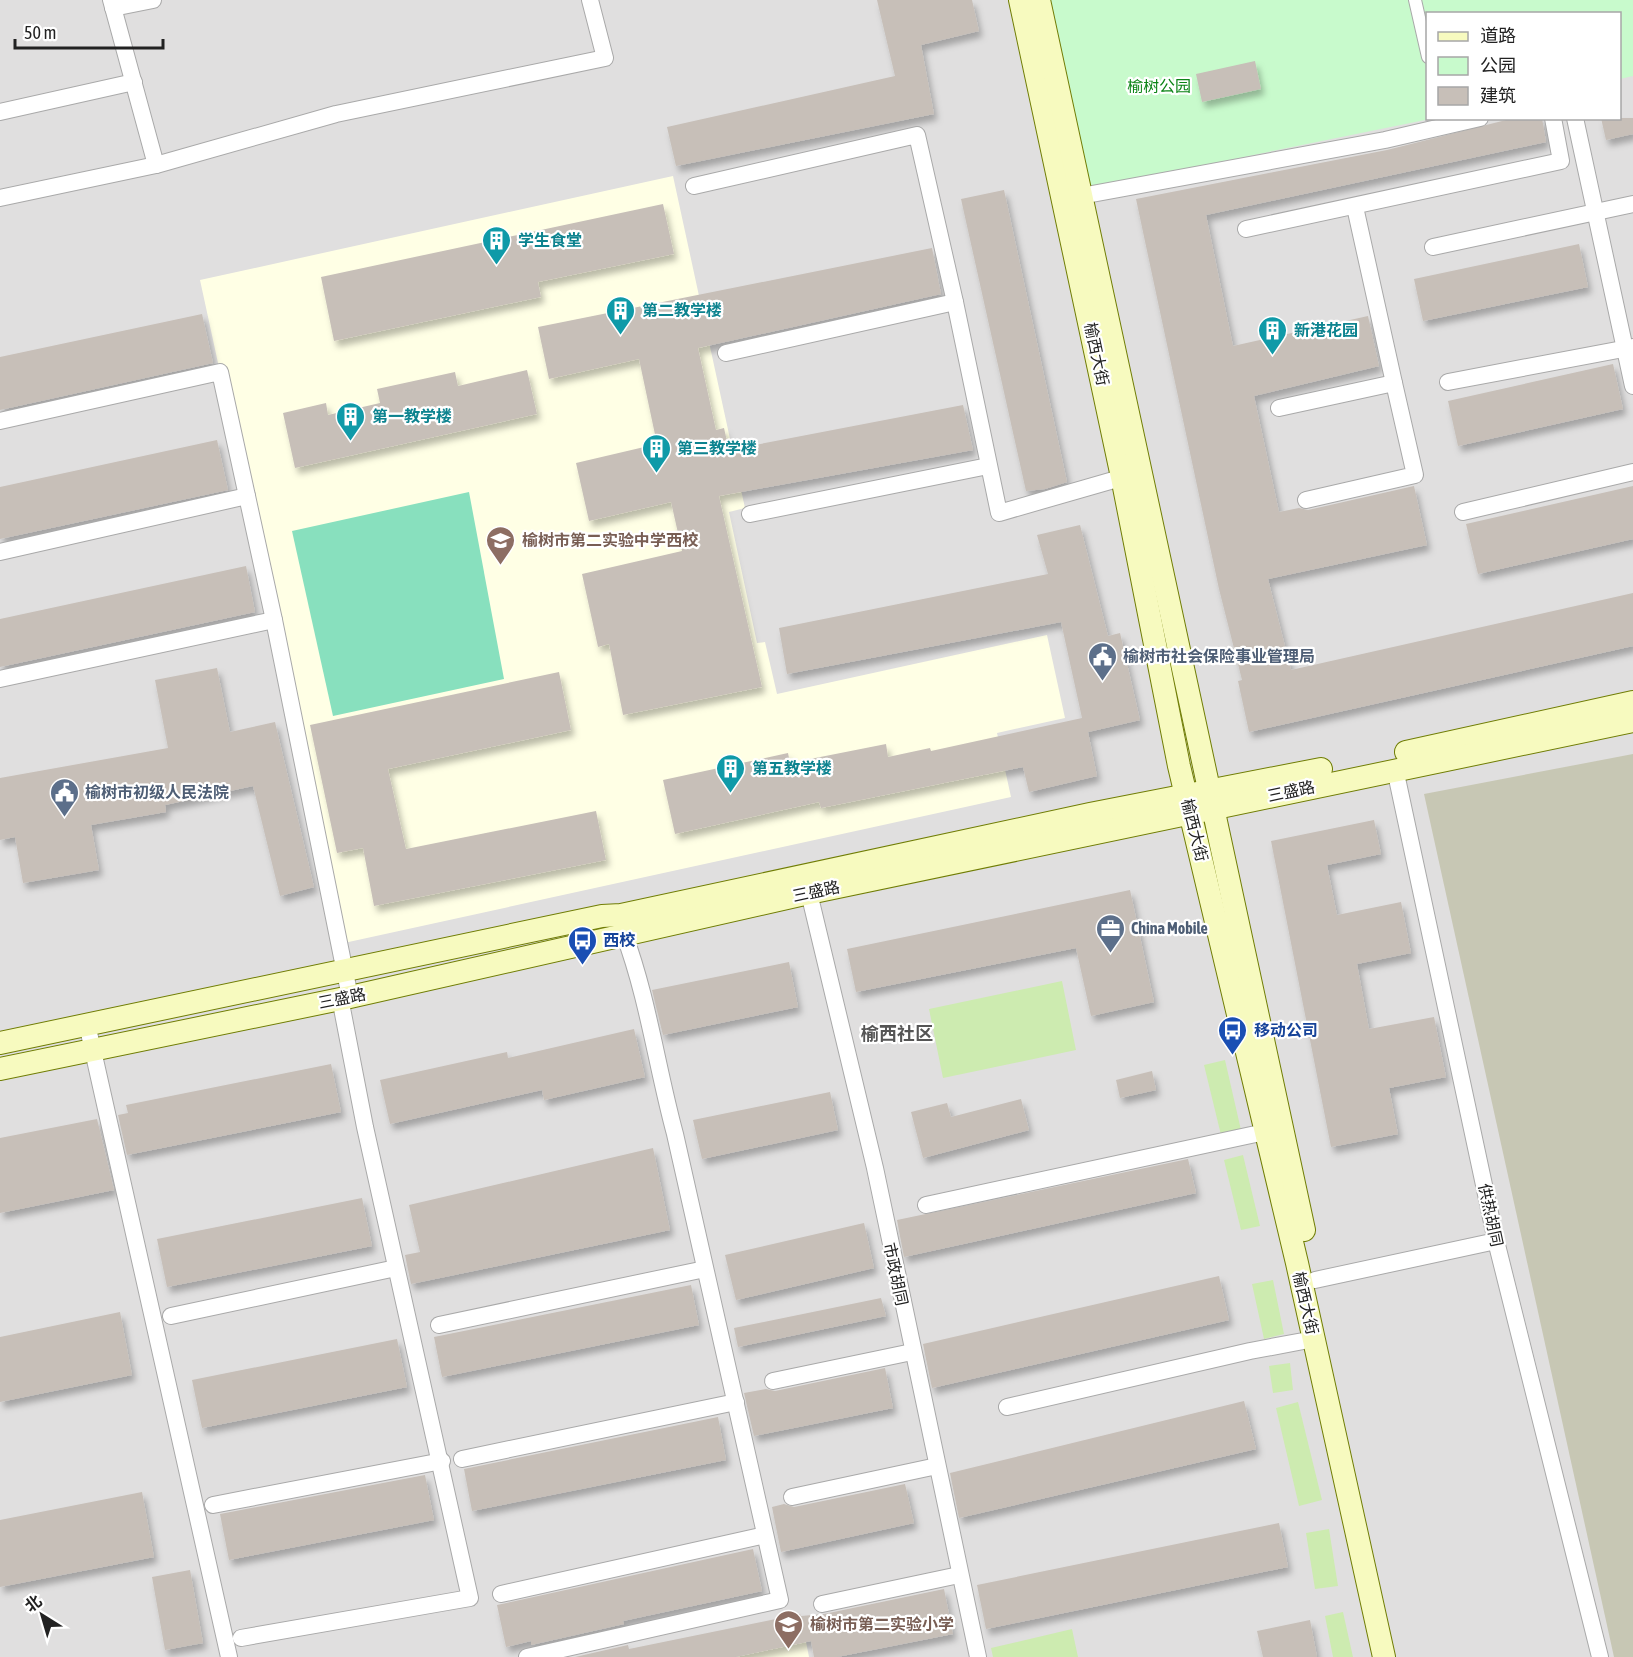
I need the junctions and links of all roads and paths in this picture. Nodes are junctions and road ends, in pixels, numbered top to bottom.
1 (153, 0) edge
2 (590, 0) edge
3 (1020, 0) edge
4 (1040, 0) edge
5 (1415, 0) edge
6 (112, 4) edge
7 (1426, 48) edge
8 (134, 82) junction
9 (0, 112) edge
10 (1471, 120) edge
11 (1553, 120) edge
12 (1575, 120) edge
13 (156, 165) junction
14 (694, 186) dead end
15 (1081, 196) junction
16 (0, 198) edge
17 (1633, 204) edge
18 (1355, 207) junction
19 (1596, 211) junction
20 (1246, 230) dead end
21 (1433, 247) dead end
22 (956, 302) junction
23 (1629, 348) edge
24 (726, 353) dead end
25 (1448, 382) dead end
26 (1394, 383) junction
27 (1633, 386) edge
28 (1279, 408) dead end
29 (0, 421) edge
30 (988, 466) junction
31 (1633, 472) edge
32 (1131, 475) junction
33 (247, 496) junction
34 (1306, 500) dead end
35 (1462, 512) dead end
36 (750, 514) dead end
37 (0, 552) edge
38 (274, 620) junction
39 (0, 679) edge
40 (1633, 702) edge
41 (1633, 721) edge
42 (1395, 769) junction
43 (1200, 801) junction
44 (809, 892) junction
45 (624, 934) junction
46 (344, 969) junction
47 (345, 998) junction
48 (87, 1024) junction
49 (0, 1042) edge
50 (92, 1049) junction
51 (0, 1069) edge
52 (1265, 1132) junction
53 (926, 1205) dead end
54 (1496, 1241) junction
55 (396, 1268) junction
56 (705, 1269) junction
57 (1315, 1280) junction
58 (171, 1316) dead end
59 (439, 1325) dead end
60 (1314, 1339) junction
61 (912, 1352) junction
62 (773, 1381) dead end
63 (736, 1402) junction
64 (1006, 1407) dead end
65 (462, 1459) dead end
66 (442, 1461) junction
67 (936, 1466) junction
68 (792, 1497) dead end
69 (213, 1505) dead end
70 (765, 1535) junction
71 (959, 1575) junction
72 (501, 1594) dead end
73 (822, 1604) dead end
74 (241, 1638) dead end
75 (229, 1657) edge
76 (527, 1657) edge
77 (978, 1657) edge
78 (1384, 1657) edge
79 (1396, 1657) edge
80 (1600, 1657) edge

1 - 6 street
2 - 13 street
3 - 32 main road, 榆西大街
4 - 15 main road, 榆西大街
5 - 7 street
6 - 8 street
8 - 9 street
8 - 13 street
10 - 15 street
11 - 18 street
12 - 19 street
13 - 16 street
14 - 22 street
15 - 32 main road, 榆西大街
17 - 19 street
18 - 20 street
18 - 26 street
19 - 21 street
19 - 23 street
22 - 24 street
22 - 30 street
23 - 25 street
23 - 27 street
26 - 28 street
26 - 34 street
29 - 33 street
30 - 32 street
30 - 36 street
31 - 35 street
32 - 43 main road, 榆西大街
33 - 37 street
33 - 38 street
38 - 39 street
38 - 46 street
40 - 43 main road, 三盛路
41 - 42 main road, 三盛路
42 - 43 main road, 三盛路
42 - 54 street, 供热胡同
43 - 44 main road, 三盛路
43 - 46 main road, 三盛路
43 - 52 main road, 榆西大街
43 - 57 main road, 榆西大街
44 - 45 main road, 三盛路
44 - 61 street, 市政胡同
45 - 47 main road, 三盛路
45 - 56 street
46 - 47 street
46 - 48 main road, 三盛路
47 - 50 main road, 三盛路
47 - 55 street
48 - 49 main road, 三盛路
48 - 50 street
50 - 51 main road, 三盛路
50 - 75 street
52 - 53 street
52 - 60 main road, 榆西大街
54 - 57 street
54 - 80 street, 供热胡同
55 - 58 street
55 - 66 street
56 - 59 street
56 - 63 street
57 - 79 main road, 榆西大街
60 - 64 street
60 - 78 main road, 榆西大街
61 - 62 street
61 - 67 street, 市政胡同
63 - 65 street
63 - 70 street
66 - 69 street
66 - 74 street
67 - 68 street
67 - 71 street, 市政胡同
70 - 72 street
70 - 76 street
71 - 73 street
71 - 77 street, 市政胡同

